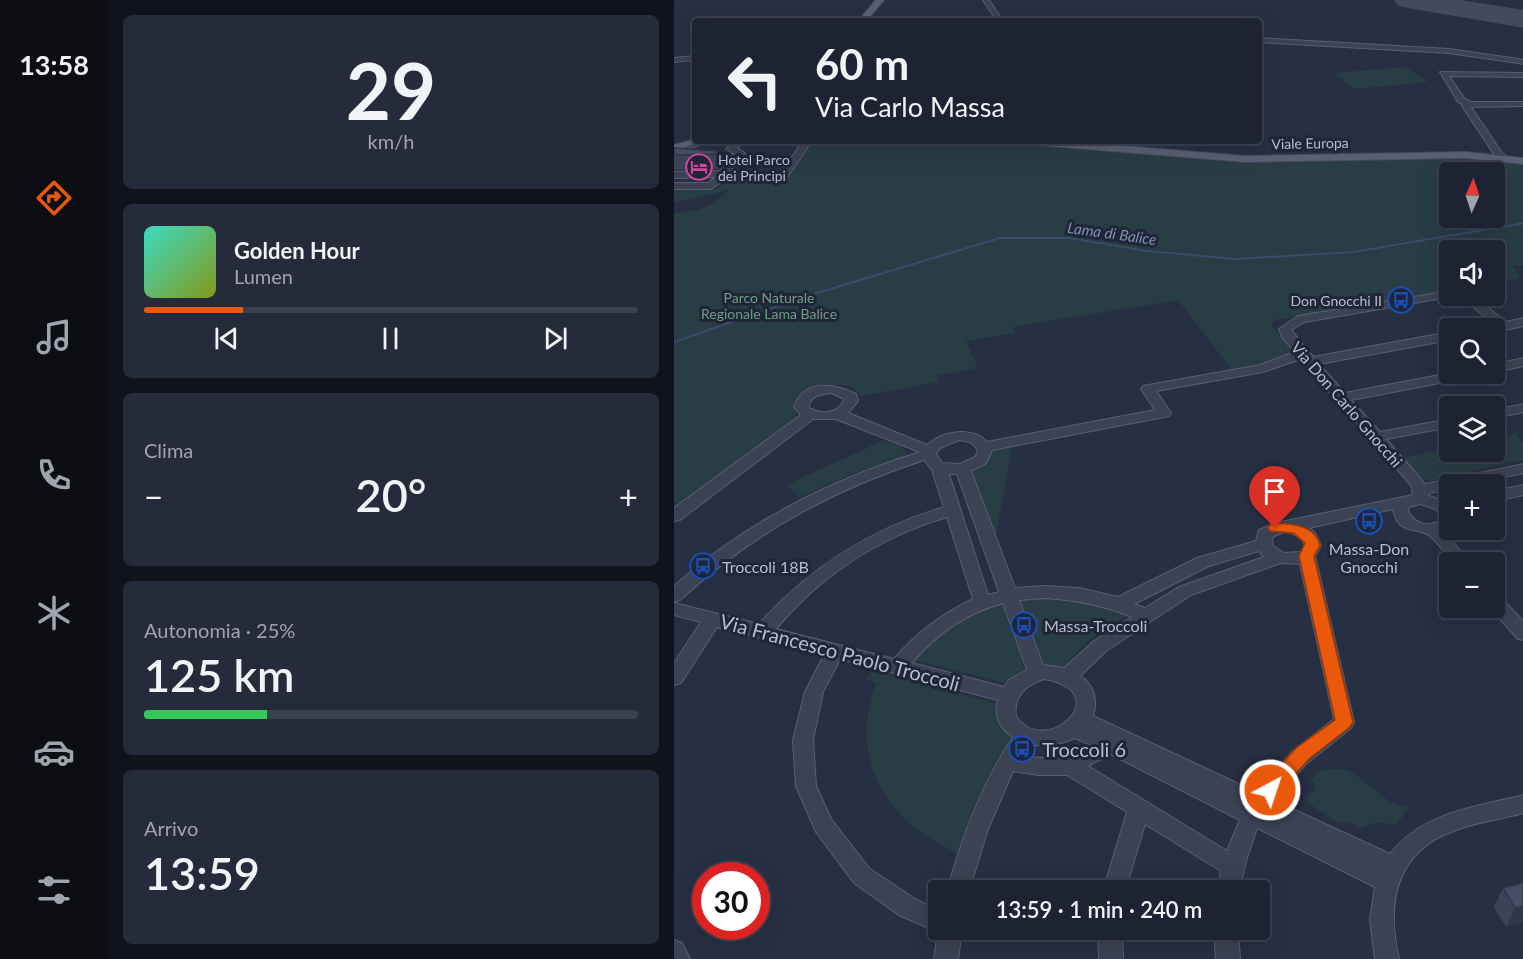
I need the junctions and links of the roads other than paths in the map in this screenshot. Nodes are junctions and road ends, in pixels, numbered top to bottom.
1 (880, 0) edge
2 (986, 0) edge
3 (865, 18) edge
4 (998, 18) edge
5 (1262, 40) edge
6 (692, 59) edge
7 (674, 61) edge
8 (1523, 62) edge
9 (1523, 75) edge
10 (1470, 104) junction
11 (1523, 104) edge
12 (692, 143) edge
13 (693, 144) edge
14 (736, 144) edge
15 (796, 144) edge
16 (806, 144) edge
17 (1062, 144) edge
18 (674, 149) edge
19 (1504, 158) junction
20 (718, 159) edge
21 (735, 160) junction
22 (1523, 161) edge
23 (777, 170) junction
24 (788, 170) junction
25 (674, 176) edge
26 (721, 177) junction
27 (770, 180) junction
28 (674, 186) edge
29 (1439, 296) edge
30 (1476, 306) edge
31 (1489, 318) edge
32 (1523, 322) edge
33 (1505, 326) edge
34 (1439, 338) edge
35 (1306, 358) junction
36 (1523, 362) edge
37 (1505, 366) edge
38 (1439, 379) edge
39 (1341, 398) junction
40 (1523, 408) edge
41 (1505, 412) edge
42 (837, 414) junction
43 (810, 415) junction
44 (1439, 425) edge
45 (1376, 437) junction
46 (984, 447) junction
47 (933, 457) junction
48 (1523, 468) edge
49 (963, 469) junction
50 (1523, 490) edge
51 (1421, 494) junction
52 (1505, 494) edge
53 (1439, 503) edge
54 (1402, 507) junction
55 (952, 510) junction
56 (674, 516) edge
57 (1439, 528) edge
58 (1296, 529) junction
59 (1433, 530) junction
60 (1263, 544) junction
61 (1453, 552) edge
62 (1307, 556) junction
63 (1279, 558) junction
64 (1008, 594) junction
65 (674, 596) edge
66 (982, 602) junction
67 (1121, 603) junction
68 (674, 609) edge
69 (1505, 613) edge
70 (1145, 615) junction
71 (713, 619) junction
72 (762, 632) junction
73 (1523, 634) edge
74 (835, 651) junction
75 (898, 667) junction
76 (1037, 673) junction
77 (1067, 676) junction
78 (674, 678) edge
79 (1007, 695) junction
80 (1078, 725) junction
81 (1025, 735) junction
82 (1110, 745) junction
83 (1007, 762) junction
84 (1070, 766) junction
85 (1523, 804) edge
86 (1139, 809) junction
87 (1255, 810) junction
88 (1232, 866) junction
89 (1390, 874) junction
90 (961, 880) edge
91 (1117, 880) edge
92 (1230, 880) edge
93 (928, 916) edge
94 (949, 940) edge
95 (1110, 940) edge
96 (1227, 940) edge
97 (674, 951) edge
98 (678, 959) edge
99 (946, 959) edge
100 (1111, 959) edge
101 (1228, 959) edge
102 (1387, 959) edge

1 - 3 main road
2 - 4 street
5 - 8 street
6 - 7 street
9 - 10 street
10 - 11 street
10 - 19 street
12 - 18 main road
13 - 18 street
14 - 21 street
15 - 23 street
16 - 24 street
17 - 19 main road, Viale Europa
19 - 22 main road, Viale Europa
20 - 21 street
21 - 26 street
23 - 24 street
23 - 27 street
24 - 27 street
25 - 26 street
26 - 27 street
26 - 28 street
29 - 35 street, Via Don Carlo Gnocchi
30 - 31 street
32 - 33 street
34 - 35 street
35 - 39 street, Via Don Carlo Gnocchi
35 - 46 street
36 - 37 street
38 - 39 street
39 - 45 street, Via Don Carlo Gnocchi
40 - 41 street
42 - 43 street
42 - 43 street
42 - 47 street
43 - 56 street
44 - 45 street
45 - 51 street, Via Don Carlo Gnocchi
46 - 47 street
46 - 49 street
47 - 49 street
47 - 55 street
47 - 65 street
48 - 51 street
49 - 64 street
50 - 52 street
51 - 53 street
51 - 54 street
54 - 58 street
54 - 59 street
55 - 66 street
55 - 72 street
57 - 59 street
58 - 60 street
58 - 62 street
59 - 61 street
60 - 63 street
60 - 67 street
62 - 63 street
62 - 87 street
63 - 70 street
64 - 66 street
64 - 67 street
64 - 76 street
66 - 75 street
67 - 70 street
68 - 71 street, Via Francesco Paolo Troccoli
69 - 73 street
70 - 77 street
71 - 72 street, Via Francesco Paolo Troccoli
71 - 78 street
72 - 74 street, Via Francesco Paolo Troccoli
74 - 75 street, Via Francesco Paolo Troccoli
74 - 93 street
75 - 79 street, Via Francesco Paolo Troccoli
76 - 77 street
76 - 79 street
77 - 80 street
79 - 81 street
80 - 81 street
80 - 82 street
80 - 87 street
81 - 83 street
82 - 84 street
82 - 87 street
83 - 84 street
83 - 90 street
84 - 86 street
85 - 89 street
86 - 88 street
86 - 91 street
87 - 88 street
87 - 89 street
88 - 92 street
89 - 102 street
94 - 99 street
95 - 100 street
96 - 101 street
97 - 98 street

